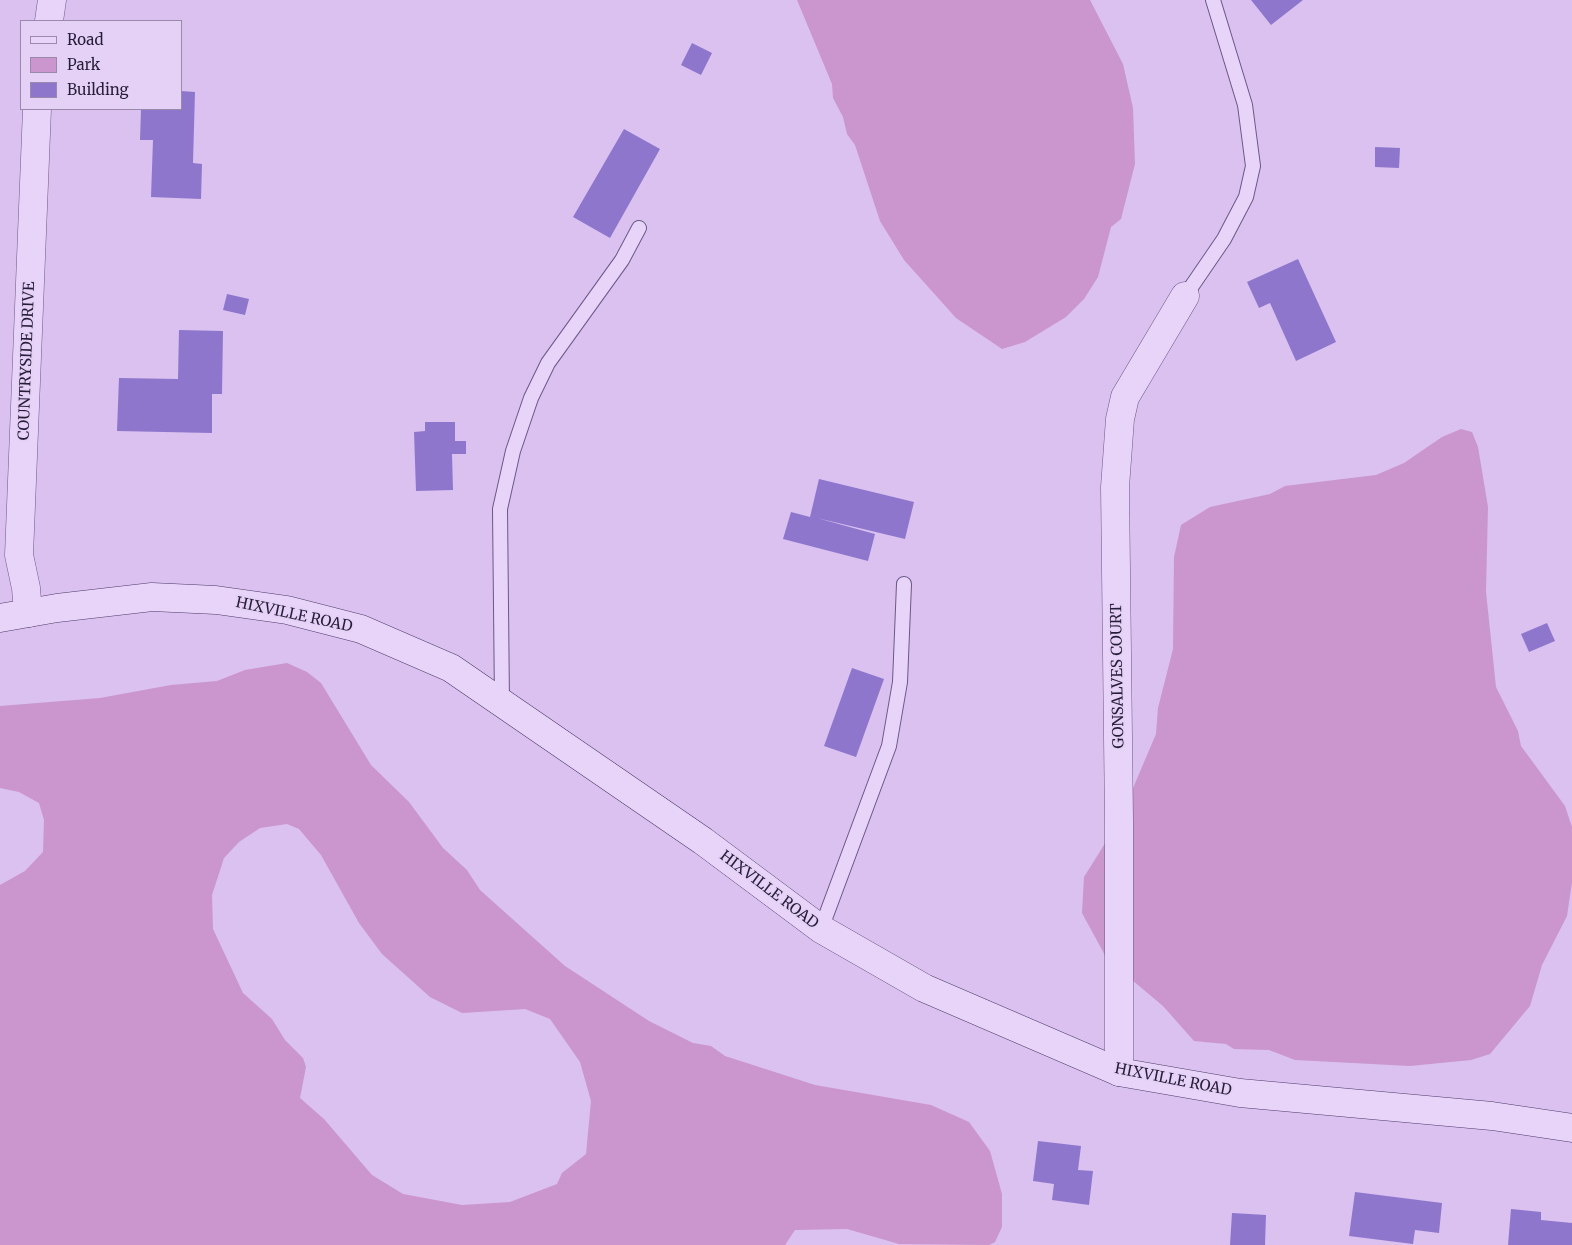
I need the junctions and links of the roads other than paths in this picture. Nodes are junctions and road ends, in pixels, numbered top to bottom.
1 (52, 0) edge
2 (1213, 0) edge
3 (48, 20) edge
4 (37, 110) edge
5 (639, 228) dead end
6 (1185, 296) joint
7 (904, 584) dead end
8 (28, 613) junction
9 (0, 618) edge
10 (502, 703) junction
11 (821, 929) junction
12 (1119, 1072) junction
13 (1572, 1128) edge

1 - 3 street
2 - 6 lane
4 - 8 street, COUNTRYSIDE DRIVE
5 - 10 lane
6 - 12 street, GONSALVES COURT
7 - 11 lane
8 - 9 street, HIXVILLE ROAD
8 - 10 street, HIXVILLE ROAD
10 - 11 street, HIXVILLE ROAD
11 - 12 street, HIXVILLE ROAD
12 - 13 street, HIXVILLE ROAD

